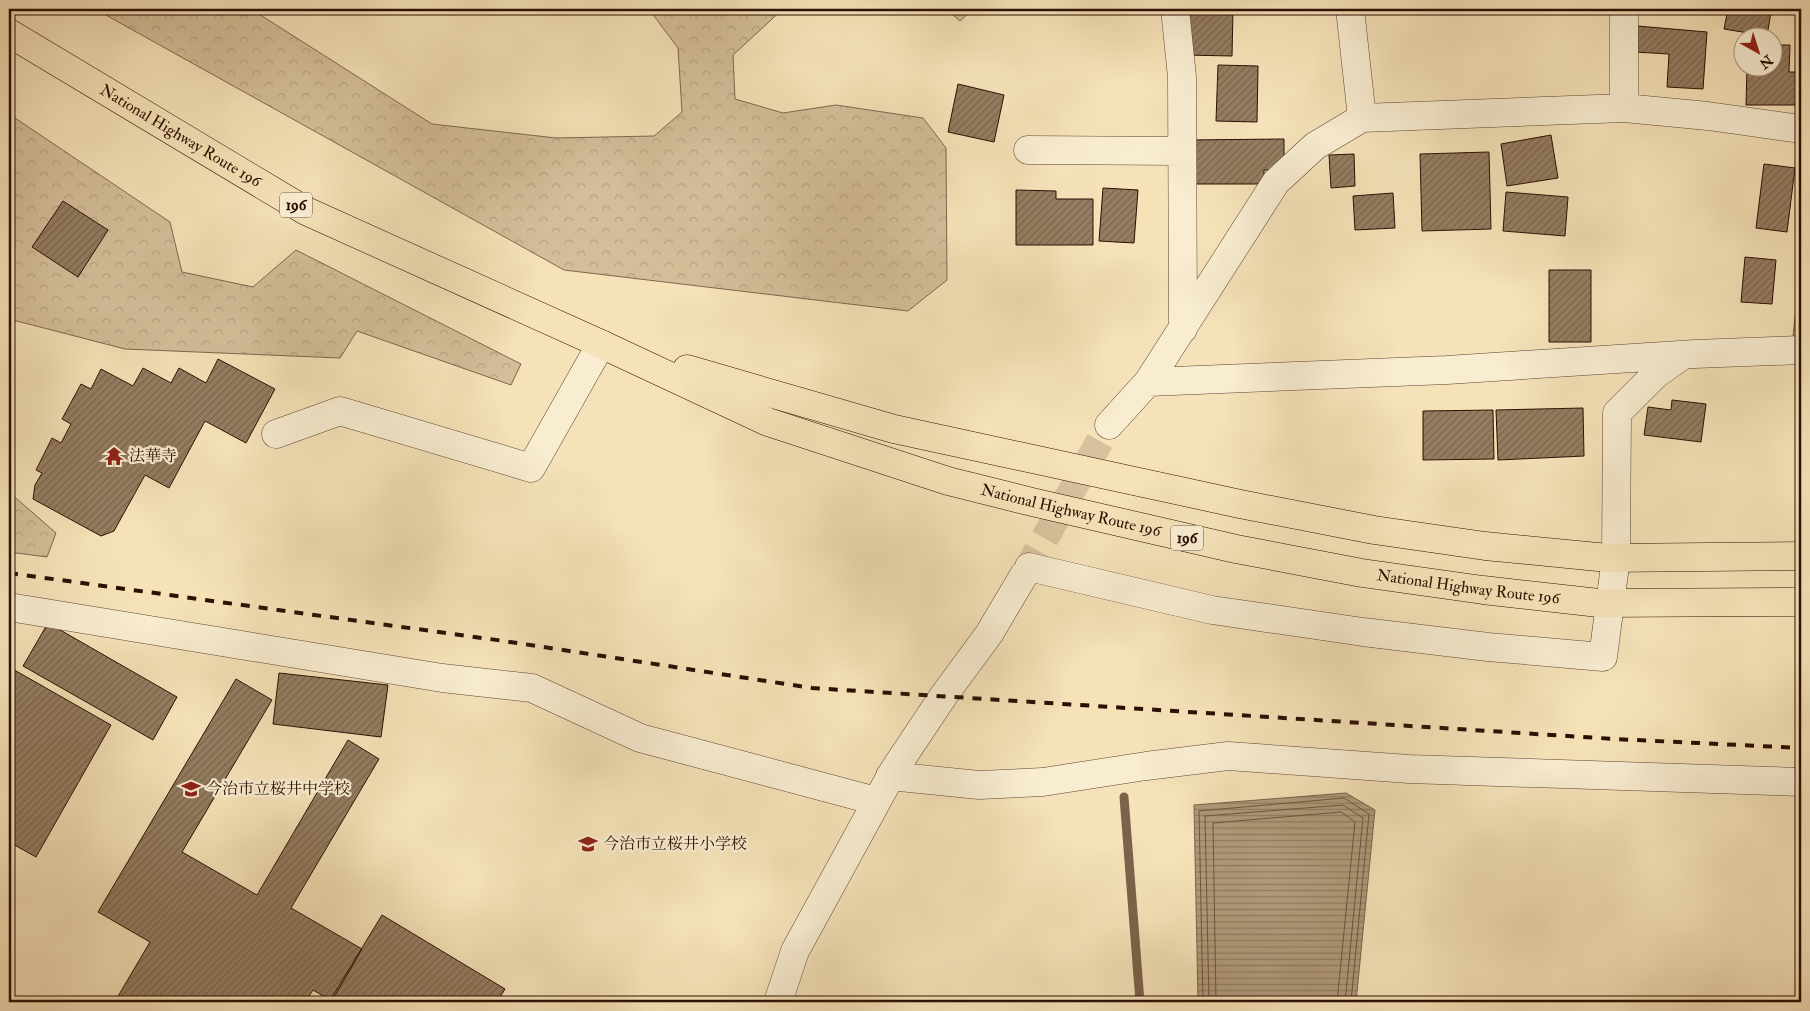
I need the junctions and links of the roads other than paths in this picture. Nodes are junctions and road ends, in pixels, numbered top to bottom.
1 (1176, 9) edge
2 (1350, 9) edge
3 (1624, 9) edge
4 (9, 33) edge
5 (1624, 108) junction
6 (1362, 118) junction
7 (1801, 129) edge
8 (1028, 150) dead end
9 (1182, 152) junction
10 (1183, 329) junction
11 (601, 344) junction
12 (1801, 350) edge
13 (1683, 355) junction
14 (1148, 382) junction
15 (1109, 425) tunnel mouth
16 (276, 434) dead end
17 (1801, 556) edge
18 (1616, 558) junction
19 (1801, 602) edge
20 (1611, 603) junction
21 (9, 607) edge
22 (890, 776) junction
23 (1801, 782) edge
24 (876, 801) junction
25 (778, 1002) edge

1 - 9 street
2 - 6 street
3 - 5 street
4 - 11 highway, National Highway Route 196 / 196
5 - 6 street
5 - 7 street
6 - 10 street
8 - 9 street
9 - 10 street
10 - 14 street
11 - 16 street
11 - 18 highway, National Highway Route 196 / 196
11 - 20 highway, National Highway Route 196 / 196
12 - 13 street
13 - 14 street
13 - 18 street
14 - 15 street
17 - 18 highway, National Highway Route 196 / 196
18 - 20 street
19 - 20 highway, National Highway Route 196 / 196
20 - 22 street
21 - 24 street
22 - 23 street
22 - 24 street
24 - 25 street

